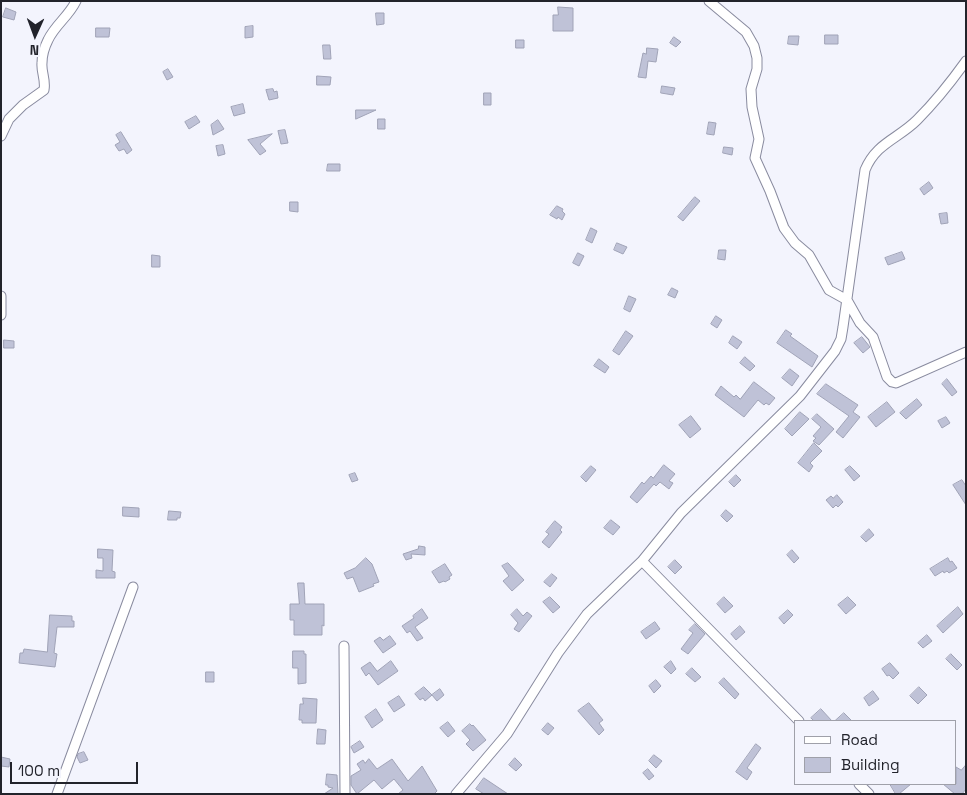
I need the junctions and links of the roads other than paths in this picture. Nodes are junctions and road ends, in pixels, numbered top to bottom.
1 (76, 1) edge
2 (709, 1) edge
3 (966, 60) edge
4 (1, 136) edge
5 (1, 296) edge
6 (847, 300) junction
7 (1, 315) edge
8 (966, 352) edge
9 (642, 561) junction
10 (133, 588) dead end
11 (344, 646) dead end
12 (798, 720) edge
13 (860, 785) edge
14 (57, 794) edge
15 (345, 794) edge
16 (456, 794) edge
17 (869, 794) edge

1 - 4 street
2 - 6 street
3 - 6 street
5 - 7 street
6 - 8 street
6 - 9 street
9 - 12 street
9 - 16 street
10 - 14 street
11 - 15 street
13 - 17 street

